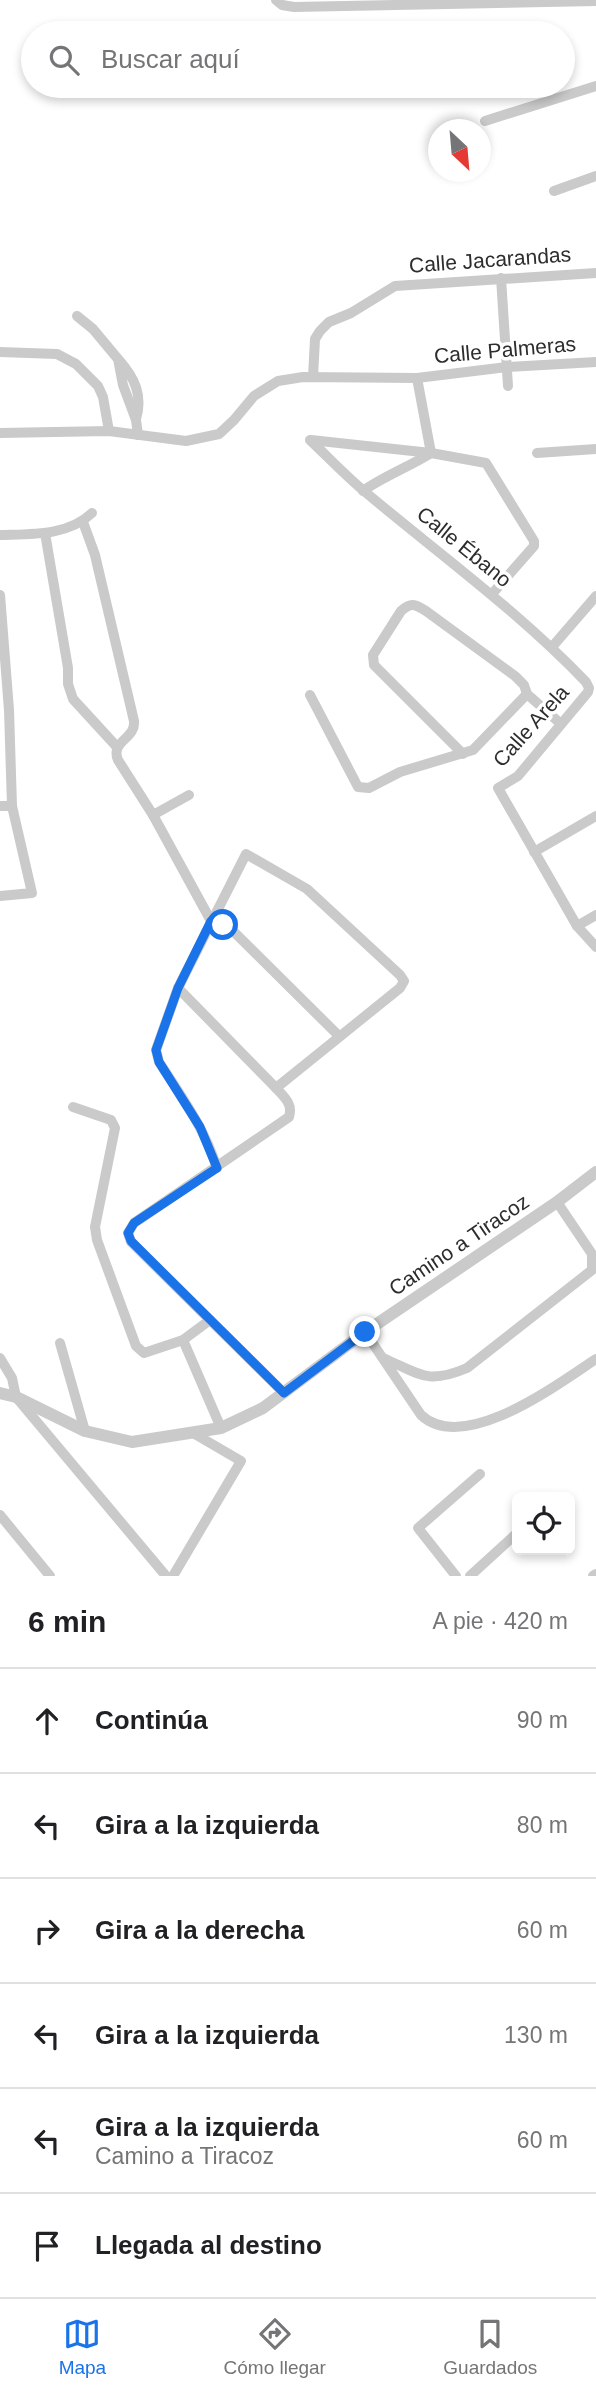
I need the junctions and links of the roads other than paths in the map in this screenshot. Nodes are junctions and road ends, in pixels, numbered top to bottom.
1 (276, 0) edge
2 (596, 1) edge
3 (596, 86) edge
4 (575, 93) edge
5 (558, 98) edge
6 (491, 119) edge
7 (596, 176) edge
8 (554, 191) dead end
9 (596, 272) edge
10 (501, 278) junction
11 (77, 316) dead end
12 (0, 352) edge
13 (596, 362) edge
14 (508, 367) junction
15 (313, 377) junction
16 (417, 378) junction
17 (508, 386) dead end
18 (109, 431) junction
19 (0, 433) edge
20 (138, 435) junction
21 (596, 449) edge
22 (431, 453) junction
23 (537, 453) dead end
24 (363, 491) junction
25 (92, 513) dead end
26 (83, 522) junction
27 (45, 533) junction
28 (0, 535) edge
29 (492, 594) junction
30 (0, 595) edge
31 (596, 596) edge
32 (1, 615) edge
33 (552, 647) junction
34 (589, 688) joint
35 (527, 694) junction
36 (310, 695) dead end
37 (5, 710) edge
38 (561, 723) junction
39 (117, 747) junction
40 (463, 754) junction
41 (189, 795) dead end
42 (0, 806) edge
43 (12, 806) junction
44 (153, 815) junction
45 (596, 816) edge
46 (534, 852) junction
47 (0, 896) edge
48 (596, 915) edge
49 (211, 921) junction
50 (577, 926) junction
51 (596, 947) edge
52 (178, 988) junction
53 (339, 1036) junction
54 (276, 1088) junction
55 (73, 1107) dead end
56 (217, 1168) junction
57 (596, 1172) edge
58 (557, 1202) junction
59 (210, 1320) junction
60 (365, 1332) junction
61 (183, 1340) junction
62 (60, 1343) dead end
63 (0, 1358) edge
64 (383, 1358) junction
65 (596, 1359) edge
66 (0, 1393) edge
67 (284, 1393) junction
68 (16, 1397) junction
69 (221, 1428) junction
70 (85, 1431) junction
71 (193, 1433) junction
72 (480, 1474) dead end
73 (0, 1515) edge
74 (512, 1537) edge
75 (50, 1576) edge
76 (166, 1576) edge
77 (173, 1576) edge
78 (456, 1576) edge
79 (470, 1576) edge

1 - 2 street
3 - 4 street
5 - 6 street
7 - 8 street
9 - 10 street, Calle Jacarandas
10 - 14 street
10 - 15 street, Calle Jacarandas
11 - 20 street
12 - 18 street
13 - 14 street, Calle Palmeras
14 - 16 street, Calle Palmeras
14 - 17 street
15 - 16 street, Calle Palmeras
15 - 20 street, Calle Palmeras
16 - 22 street
18 - 19 street, Calle Palmeras
18 - 20 street, Calle Palmeras
21 - 23 street
22 - 24 street
22 - 24 street, Calle Ébano
22 - 29 street
24 - 29 street, Calle Ébano
25 - 26 street
26 - 27 street
26 - 39 street
27 - 28 street
27 - 39 street
29 - 33 street, Calle Ébano
30 - 32 street
31 - 33 street
32 - 37 street
33 - 34 street, Calle Ébano
34 - 38 street, Calle Arela
35 - 38 street
35 - 40 street
35 - 40 street
36 - 40 street
37 - 43 street
38 - 46 street, Calle Arela
39 - 44 street
41 - 44 street
42 - 43 street
43 - 47 street
44 - 49 street
45 - 46 street
46 - 50 street
48 - 50 street
49 - 52 street
49 - 53 street
49 - 53 street
50 - 51 street
52 - 54 street
52 - 56 street
53 - 54 street
54 - 56 street
55 - 61 street
56 - 59 street
57 - 58 street, Camino a Tiracoz
58 - 60 street, Camino a Tiracoz
58 - 64 street
59 - 61 street
59 - 67 street
60 - 64 street
60 - 67 street, Camino a Tiracoz
61 - 69 street
62 - 70 street
63 - 68 street
64 - 65 street
66 - 68 street, Camino a Tiracoz
67 - 69 street, Camino a Tiracoz
68 - 70 street, Camino a Tiracoz
68 - 76 street
69 - 71 street, Camino a Tiracoz
70 - 71 street, Camino a Tiracoz
71 - 77 street
72 - 78 street
73 - 75 street
74 - 79 street

